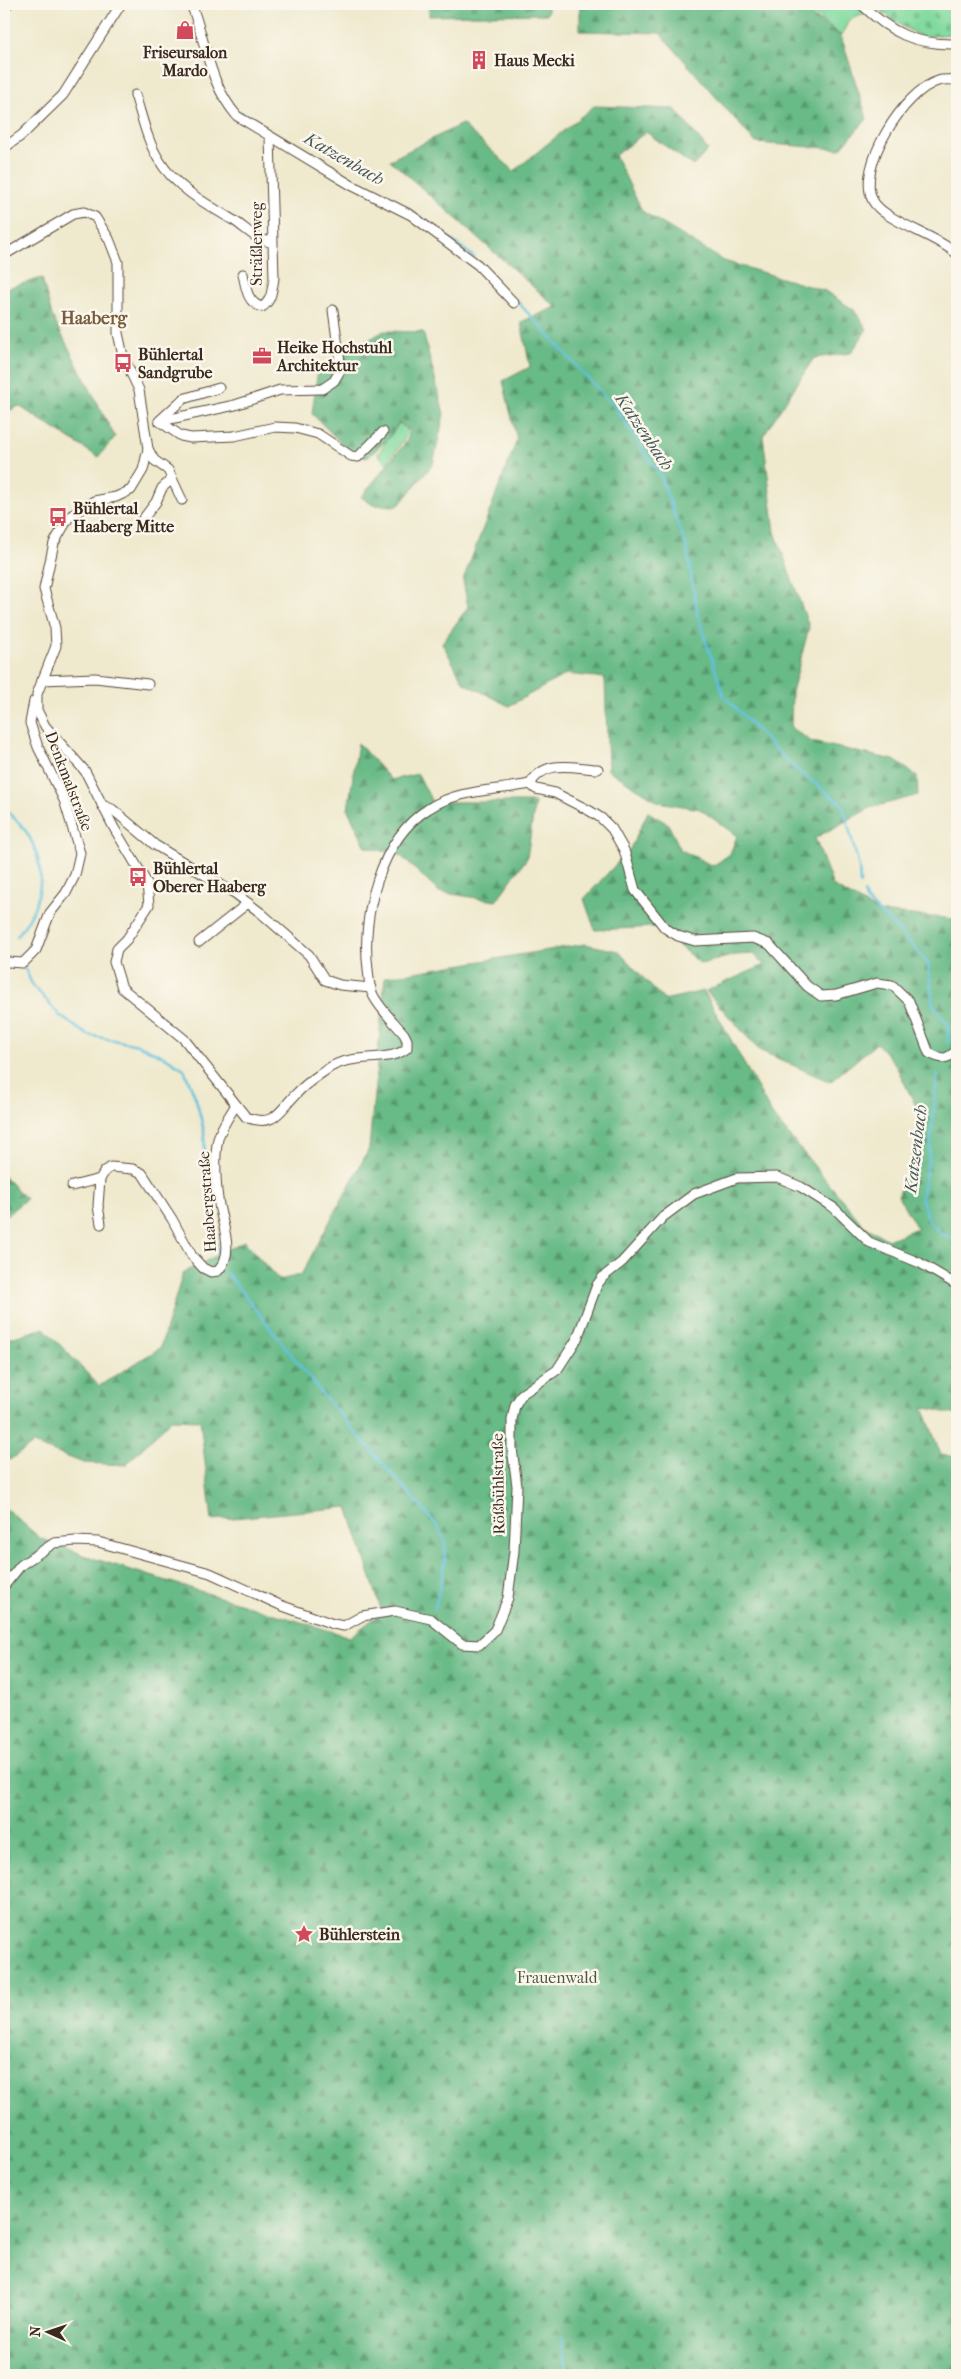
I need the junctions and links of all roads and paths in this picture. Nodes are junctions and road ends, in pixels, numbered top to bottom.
1 (8, 4) edge
2 (121, 4) edge
3 (191, 4) edge
4 (861, 4) edge
5 (4, 7) edge
6 (957, 44) edge
7 (957, 80) edge
8 (135, 95) dead end
9 (270, 137) junction
10 (4, 148) edge
11 (272, 242) junction
12 (957, 254) edge
13 (4, 255) edge
14 (243, 274) dead end
15 (514, 303) dead end
16 (333, 310) dead end
17 (219, 388) dead end
18 (159, 421) junction
19 (146, 424) junction
20 (383, 432) dead end
21 (148, 449) junction
22 (171, 480) junction
23 (182, 500) dead end
24 (140, 523) dead end
25 (42, 680) junction
26 (148, 684) dead end
27 (37, 694) junction
28 (598, 769) dead end
29 (530, 784) junction
30 (102, 805) junction
31 (248, 903) junction
32 (199, 942) dead end
33 (4, 959) edge
34 (371, 988) junction
35 (957, 1050) edge
36 (236, 1105) junction
37 (100, 1179) junction
38 (72, 1186) dead end
39 (101, 1224) dead end
40 (957, 1284) edge
41 (4, 1586) edge

1 - 5 street
2 - 10 street
3 - 9 street
4 - 6 street
7 - 12 street
8 - 11 street
9 - 11 street, Sträßlerweg
9 - 15 street
11 - 14 street, Sträßlerweg
13 - 19 street
16 - 18 street
17 - 18 street
18 - 19 street
18 - 20 street
19 - 21 street
21 - 22 street
21 - 25 street
22 - 23 street
22 - 24 street
25 - 26 street
25 - 27 street
27 - 30 street
27 - 33 street, Denkmalstraße
28 - 29 street
29 - 34 street
29 - 35 street
30 - 31 street
30 - 36 street
31 - 32 street
31 - 34 street
34 - 36 street
36 - 37 street, Haabergstraße
37 - 38 street, Haabergstraße
37 - 39 street
40 - 41 street, Rößbühlstraße

